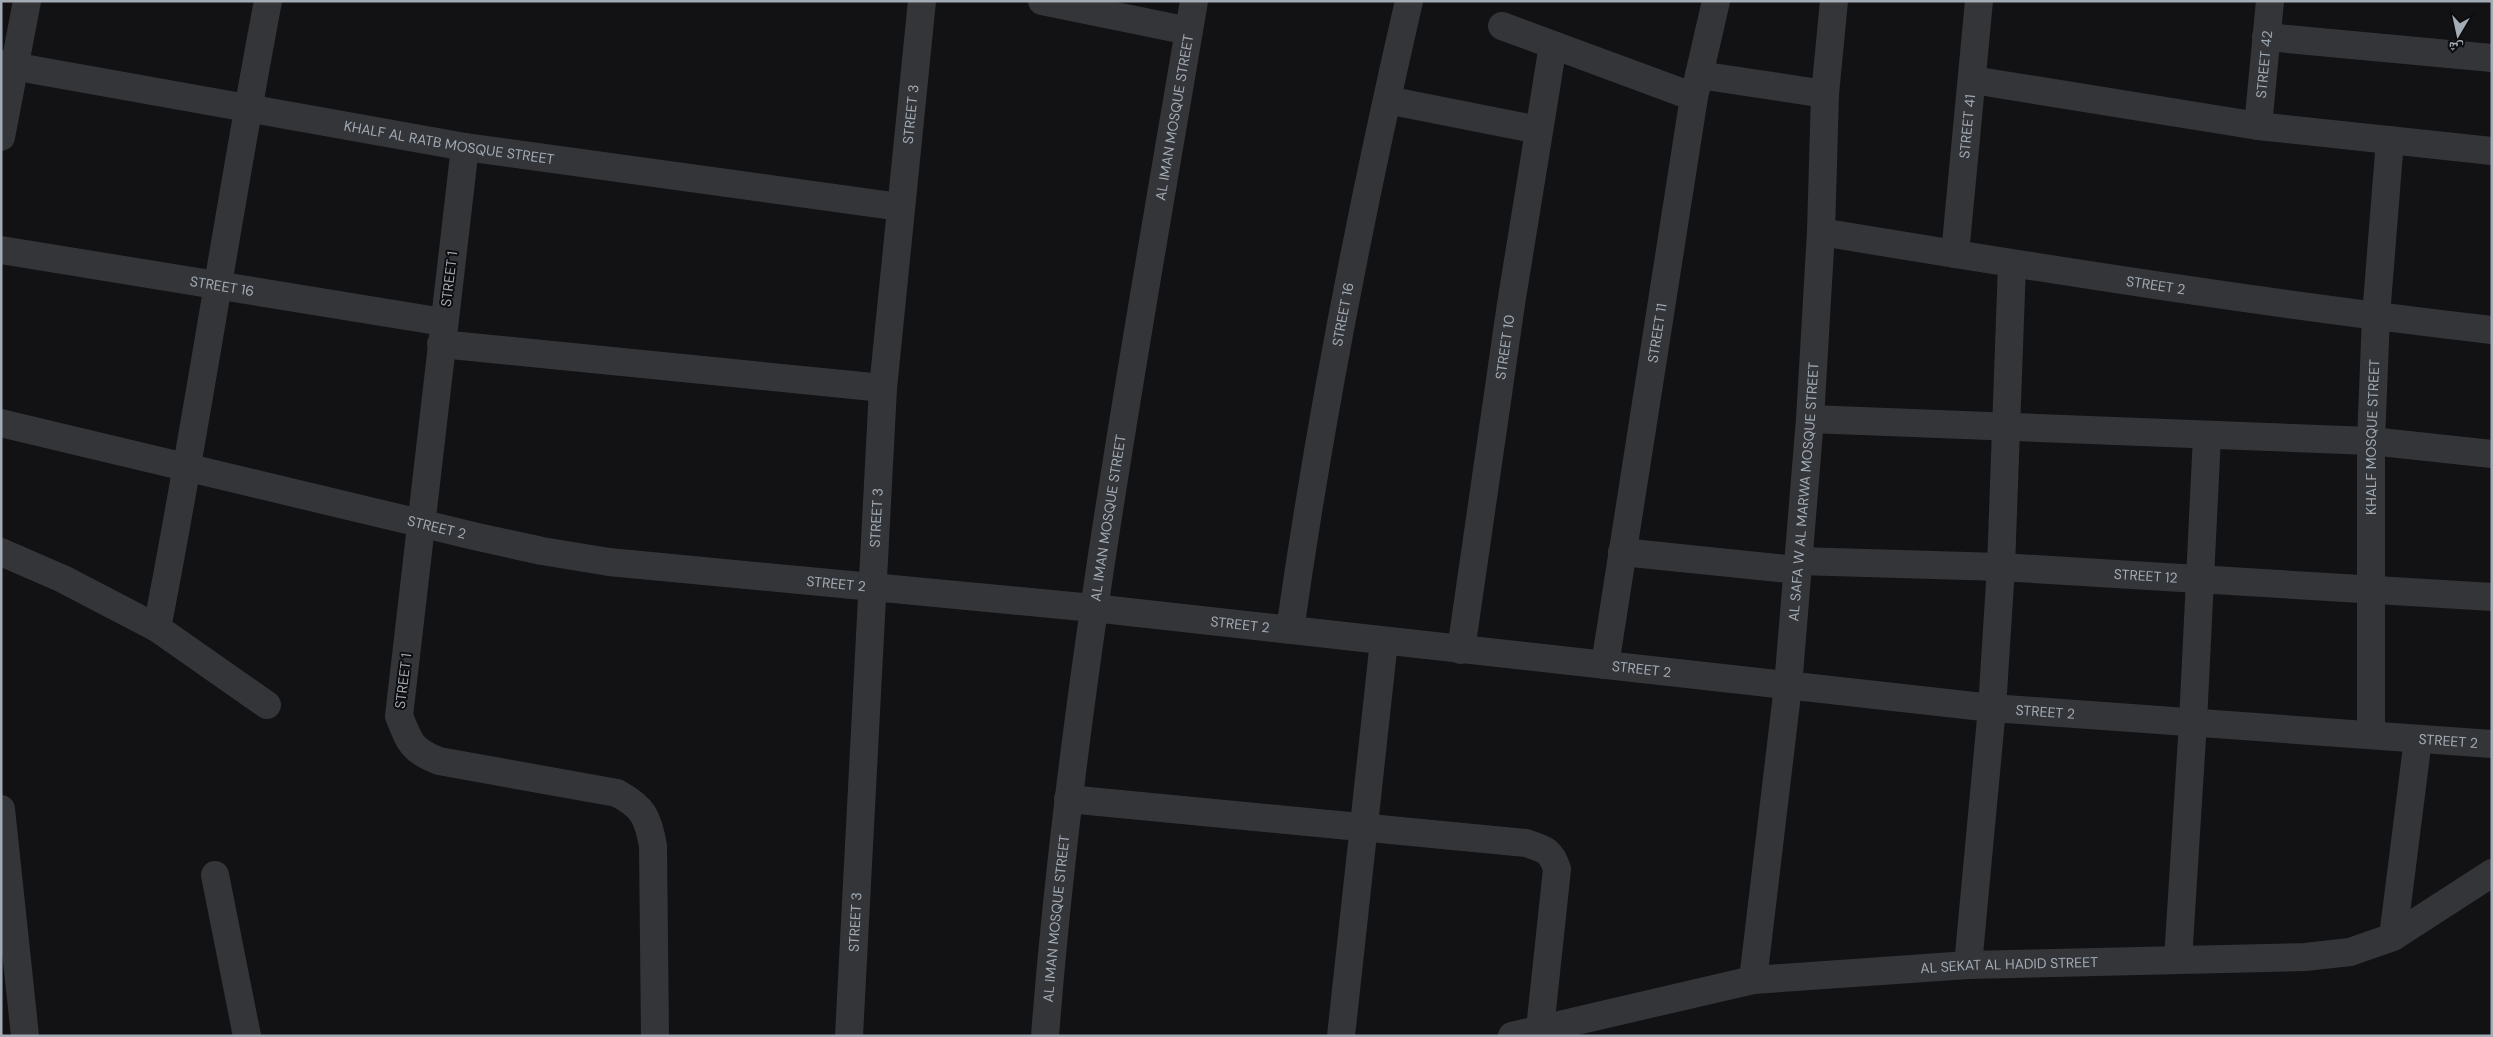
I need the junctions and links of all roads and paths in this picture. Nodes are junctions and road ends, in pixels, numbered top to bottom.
1 (27, 1) edge
2 (268, 1) edge
3 (922, 1) edge
4 (1042, 1) edge
5 (1194, 1) edge
6 (1410, 1) edge
7 (1716, 1) edge
8 (1834, 1) edge
9 (1979, 1) edge
10 (2270, 1) edge
11 (1502, 26) dead end
12 (1189, 31) junction
13 (2266, 37) junction
14 (1553, 45) junction
15 (2492, 58) edge
16 (8, 65) edge
17 (1973, 80) junction
18 (1696, 86) junction
19 (1826, 94) junction
20 (1387, 100) junction
21 (248, 108) junction
22 (2258, 126) junction
23 (1539, 130) junction
24 (1, 137) edge
25 (2390, 140) junction
26 (465, 147) junction
27 (2492, 151) edge
28 (900, 207) junction
29 (1821, 232) junction
30 (1, 250) edge
31 (1954, 254) junction
32 (2012, 264) junction
33 (218, 287) junction
34 (2376, 316) junction
35 (2492, 330) edge
36 (442, 333) junction
37 (883, 388) junction
38 (1810, 419) junction
39 (1, 423) edge
40 (2008, 429) junction
41 (2207, 436) junction
42 (2371, 440) junction
43 (2492, 454) edge
44 (188, 469) junction
45 (422, 524) junction
46 (1, 552) edge
47 (1622, 552) junction
48 (1798, 566) junction
49 (2001, 567) junction
50 (2201, 578) junction
51 (872, 587) junction
52 (2371, 589) junction
53 (2492, 597) edge
54 (1093, 608) junction
55 (156, 628) junction
56 (1290, 630) junction
57 (1384, 641) junction
58 (1461, 650) junction
59 (1605, 665) junction
60 (1788, 686) junction
61 (268, 705) dead end
62 (1992, 708) junction
63 (2193, 722) junction
64 (2371, 735) junction
65 (2418, 739) junction
66 (2492, 744) edge
67 (1068, 799) junction
68 (1, 809) edge
69 (1364, 827) junction
70 (2492, 873) edge
71 (215, 875) dead end
72 (2393, 937) junction
73 (2178, 960) junction
74 (1968, 965) junction
75 (1753, 980) junction
76 (1540, 1029) junction
77 (24, 1036) edge
78 (246, 1036) edge
79 (654, 1036) edge
80 (849, 1036) edge
81 (1045, 1036) edge
82 (1340, 1036) edge
83 (1512, 1036) edge

1 - 16 street
2 - 21 street
3 - 28 street, STREET 3
4 - 12 street
5 - 12 street, AL IMAN MOSQUE STREET
6 - 20 street, STREET 16
7 - 18 street, STREET 11
8 - 19 street, AL SAFA W AL MARWA MOSQUE STREET
9 - 17 street, STREET 41
10 - 13 street, STREET 42
11 - 14 street
12 - 54 street, AL IMAN MOSQUE STREET
13 - 15 street
13 - 22 street, STREET 42
14 - 18 street
14 - 23 street, STREET 10
16 - 21 street, KHALF AL RATB MOSQUE STREET
16 - 24 street
17 - 22 street
17 - 31 street, STREET 41
18 - 19 street
18 - 47 street, STREET 11
19 - 29 street, AL SAFA W AL MARWA MOSQUE STREET
20 - 23 street
20 - 56 street, STREET 16
21 - 26 street, KHALF AL RATB MOSQUE STREET
21 - 33 street
22 - 25 street
23 - 58 street, STREET 10
25 - 27 street
25 - 34 street, KHALF MOSQUE STREET
26 - 28 street, KHALF AL RATB MOSQUE STREET
26 - 36 street, STREET 1
28 - 37 street, STREET 3
29 - 31 street, STREET 2
29 - 38 street, AL SAFA W AL MARWA MOSQUE STREET
30 - 33 street, STREET 16
31 - 32 street, STREET 2
32 - 34 street, STREET 2
32 - 40 street
33 - 36 street, STREET 16
33 - 44 street
34 - 35 street, STREET 2
34 - 42 street, KHALF MOSQUE STREET
36 - 37 street, STREET 16
36 - 45 street, STREET 1
37 - 51 street, STREET 3
38 - 40 street
38 - 48 street, AL SAFA W AL MARWA MOSQUE STREET
39 - 44 street, STREET 2
40 - 41 street
40 - 49 street
41 - 42 street
41 - 50 street
42 - 43 street
42 - 52 street, KHALF MOSQUE STREET
44 - 45 street, STREET 2
44 - 55 street
45 - 51 street, STREET 2
45 - 79 street, STREET 1
46 - 55 street
47 - 48 street, STREET 12
47 - 59 street, STREET 11
48 - 49 street, STREET 12
48 - 60 street, AL SAFA W AL MARWA MOSQUE STREET
49 - 50 street, STREET 12
49 - 62 street
50 - 52 street, STREET 12
50 - 63 street
51 - 54 street, STREET 2
51 - 80 street, STREET 3
52 - 53 street, STREET 12
52 - 64 street, KHALF MOSQUE STREET
54 - 56 street, STREET 2
54 - 67 street, AL IMAN MOSQUE STREET
55 - 61 street
56 - 57 street, STREET 2
57 - 58 street, STREET 2
57 - 69 street
58 - 59 street, STREET 2
59 - 60 street, STREET 2
60 - 62 street, STREET 2
60 - 75 street, AL SAFA W AL MARWA MOSQUE STREET
62 - 63 street, STREET 2
62 - 74 street
63 - 64 street, STREET 2
63 - 73 street
64 - 65 street, STREET 2
65 - 66 street, STREET 2
65 - 72 street
67 - 69 street
67 - 81 street, AL IMAN MOSQUE STREET
68 - 77 street
69 - 76 street
69 - 82 street
70 - 72 street, AL SEKAT AL HADID STREET
71 - 78 street
72 - 73 street, AL SEKAT AL HADID STREET
73 - 74 street, AL SEKAT AL HADID STREET
74 - 75 street, AL SEKAT AL HADID STREET
75 - 76 street, AL SEKAT AL HADID STREET
76 - 83 street, AL SEKAT AL HADID STREET

